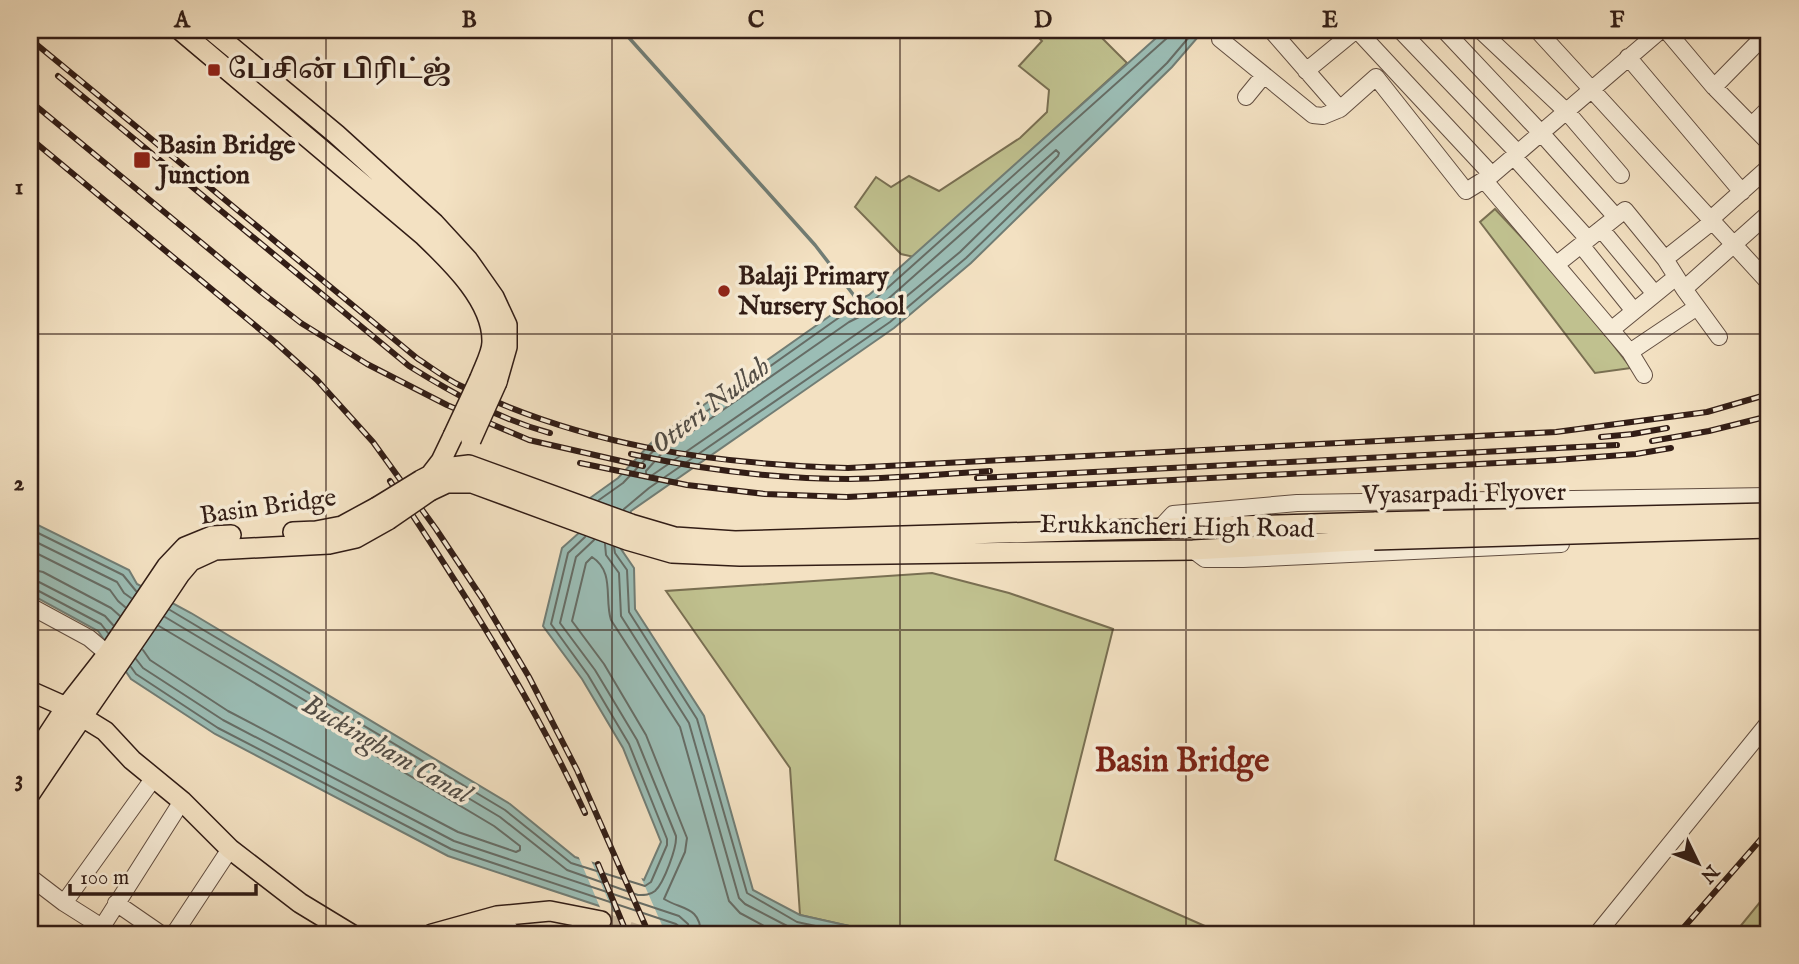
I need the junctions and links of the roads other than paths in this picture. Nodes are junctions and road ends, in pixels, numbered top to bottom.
1 (180, 30) edge
2 (211, 30) edge
3 (1221, 30) edge
4 (1271, 30) edge
5 (1356, 30) edge
6 (1400, 30) edge
7 (1444, 30) edge
8 (1480, 30) edge
9 (1663, 30) edge
10 (1769, 31) edge
11 (1546, 33) edge
12 (1628, 57) junction
13 (1306, 71) junction
14 (1264, 75) junction
15 (1714, 87) junction
16 (1594, 90) junction
17 (1246, 97) dead end
18 (1769, 108) edge
19 (1339, 109) junction
20 (1567, 112) junction
21 (1752, 125) junction
22 (1542, 134) junction
23 (1769, 143) edge
24 (1516, 155) junction
25 (1769, 167) edge
26 (1621, 175) dead end
27 (1489, 178) junction
28 (1742, 192) junction
29 (1769, 213) edge
30 (1616, 217) junction
31 (1712, 220) junction
32 (1590, 238) junction
33 (1735, 245) junction
34 (1665, 259) junction
35 (1557, 264) junction
36 (1766, 271) edge
37 (1680, 283) junction
38 (1655, 294) junction
39 (1697, 307) junction
40 (1634, 311) junction
41 (1611, 330) junction
42 (1720, 337) dead end
43 (1630, 352) junction
44 (1644, 375) dead end
45 (489, 380) junction
46 (462, 438) junction
47 (469, 465) junction
48 (427, 481) junction
49 (1685, 496) junction
50 (1769, 496) edge
51 (1769, 513) edge
52 (575, 514) junction
53 (1160, 528) junction
54 (1769, 528) edge
55 (1375, 531) junction
56 (629, 532) junction
57 (1769, 536) edge
58 (1687, 537) junction
59 (1193, 550) junction
60 (30, 606) edge
61 (112, 658) junction
62 (30, 691) edge
63 (30, 704) edge
64 (70, 718) junction
65 (1769, 722) edge
66 (30, 762) edge
67 (153, 779) junction
68 (30, 794) edge
69 (182, 801) junction
70 (230, 849) junction
71 (30, 877) edge
72 (64, 903) junction
73 (116, 903) junction
74 (497, 916) junction
75 (601, 921) tunnel mouth
76 (344, 933) edge
77 (161, 934) edge
78 (174, 934) edge
79 (438, 934) edge
80 (514, 934) edge
81 (1597, 934) edge

1 - 45 main road
2 - 45 main road
3 - 14 street
4 - 13 street
5 - 13 street
5 - 27 street
6 - 24 street
7 - 22 street
8 - 20 street
9 - 12 street
9 - 15 street
10 - 15 street
11 - 16 street
12 - 16 street
12 - 28 street
13 - 19 street
14 - 17 street
14 - 19 street
15 - 21 street
16 - 20 street
16 - 31 street
18 - 21 street
19 - 27 street
20 - 22 street
20 - 26 street
21 - 23 street
22 - 24 street
22 - 30 street
24 - 27 street
24 - 32 street
25 - 28 street
27 - 35 street
28 - 31 street
29 - 33 street
30 - 32 street
30 - 34 street
31 - 33 street
31 - 34 street
32 - 35 street
32 - 38 street
32 - 40 street
33 - 36 street
33 - 37 street
34 - 37 street
35 - 41 street
37 - 38 street
37 - 39 street
38 - 40 street
39 - 42 street
39 - 43 street
40 - 41 street
41 - 43 street
43 - 44 street
45 - 46 main road, bridge
46 - 47 main road
46 - 48 main road
47 - 48 main road, Basin Bridge
47 - 52 main road, Basin Bridge
48 - 52 main road, Basin Bridge
48 - 61 main road, Basin Bridge, bridge
49 - 50 street, Erukkancheri High Road
49 - 53 street, Erukkancheri High Road
49 - 58 street
51 - 55 main road, Vyasarpadi Flyover, bridge
52 - 56 main road, Basin Bridge
53 - 55 main road, Vyasarpadi Flyover
53 - 56 main road, Erukkancheri High Road
54 - 55 main road, Vyasarpadi Flyover, bridge
55 - 59 main road, Vyasarpadi Flyover
56 - 59 main road, Erukkancheri High Road
57 - 58 street, Erukkancheri High Road
58 - 59 street, Erukkancheri High Road
60 - 61 street
61 - 64 main road, Basin Bridge
62 - 64 main road
63 - 64 main road
64 - 66 main road
64 - 67 main road
64 - 68 main road
65 - 81 street
67 - 69 main road
67 - 72 street
69 - 70 main road
69 - 73 street
70 - 76 main road
70 - 78 street
71 - 72 street
72 - 73 street
73 - 77 street
74 - 75 main road
74 - 79 main road
74 - 80 street

